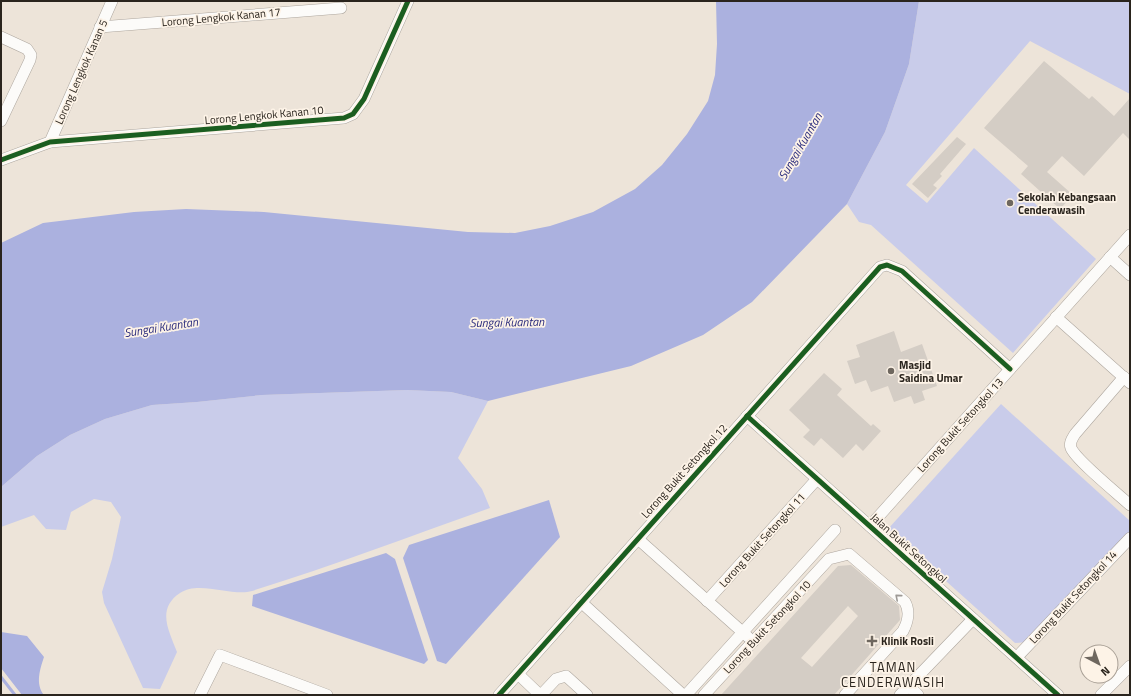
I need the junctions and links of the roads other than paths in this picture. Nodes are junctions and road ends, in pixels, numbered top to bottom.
1 (112, 1) edge
2 (408, 1) edge
3 (288, 6) edge
4 (341, 8) dead end
5 (100, 27) junction
6 (1, 37) edge
7 (1, 121) edge
8 (50, 142) junction
9 (1, 160) edge
10 (1130, 235) edge
11 (1110, 257) junction
12 (1130, 275) edge
13 (1056, 318) junction
14 (1010, 369) junction
15 (1127, 380) edge
16 (747, 416) junction
17 (817, 479) junction
18 (1130, 505) edge
19 (870, 526) junction
20 (835, 530) dead end
21 (1130, 538) edge
22 (638, 539) junction
23 (707, 601) junction
24 (582, 602) junction
25 (972, 619) junction
26 (743, 632) junction
27 (753, 641) junction
28 (1017, 657) junction
29 (1130, 666) edge
30 (518, 674) junction
31 (909, 686) junction
32 (200, 695) edge
33 (327, 695) edge
34 (499, 695) edge
35 (541, 695) edge
36 (587, 695) edge
37 (685, 695) edge
38 (704, 695) edge
39 (845, 695) edge
40 (900, 695) edge
41 (918, 695) edge
42 (1058, 695) edge
43 (1101, 695) edge

1 - 5 street, Lorong Lengkok Kanan 5
2 - 8 street, Lorong Lengkok Kanan 10
3 - 4 street, Lorong Lengkok Kanan 17
3 - 5 street, Lorong Lengkok Kanan 17
5 - 8 street, Lorong Lengkok Kanan 5
6 - 7 street
8 - 9 street, Lorong Lengkok Kanan 10
10 - 11 street, Lorong Bukit Setongkol 13
11 - 12 street
11 - 13 street, Lorong Bukit Setongkol 13
13 - 14 street, Lorong Bukit Setongkol 13
13 - 15 street
14 - 16 street, Lorong Bukit Setongkol 12
14 - 19 street, Lorong Bukit Setongkol 13
15 - 18 street
16 - 17 street, Jalan Bukit Setongkol
16 - 22 street, Lorong Bukit Setongkol 12
17 - 19 street, Jalan Bukit Setongkol
17 - 23 street, Lorong Bukit Setongkol 11
19 - 25 street, Jalan Bukit Setongkol
20 - 26 street
21 - 28 street, Lorong Bukit Setongkol 14
22 - 23 street
22 - 24 street, Lorong Bukit Setongkol 12
23 - 26 street
24 - 30 street, Lorong Bukit Setongkol 12
24 - 37 street
25 - 28 street, Jalan Bukit Setongkol
25 - 31 street
26 - 27 street
26 - 37 street
27 - 38 street, Lorong Bukit Setongkol 10
39 -> 27 street, Lorong Bukit Setongkol 10
28 - 42 street, Jalan Bukit Setongkol
29 - 43 street
30 - 34 street, Lorong Bukit Setongkol 12
30 - 35 street
31 - 40 street
31 - 41 street
32 - 33 street
35 - 36 street

